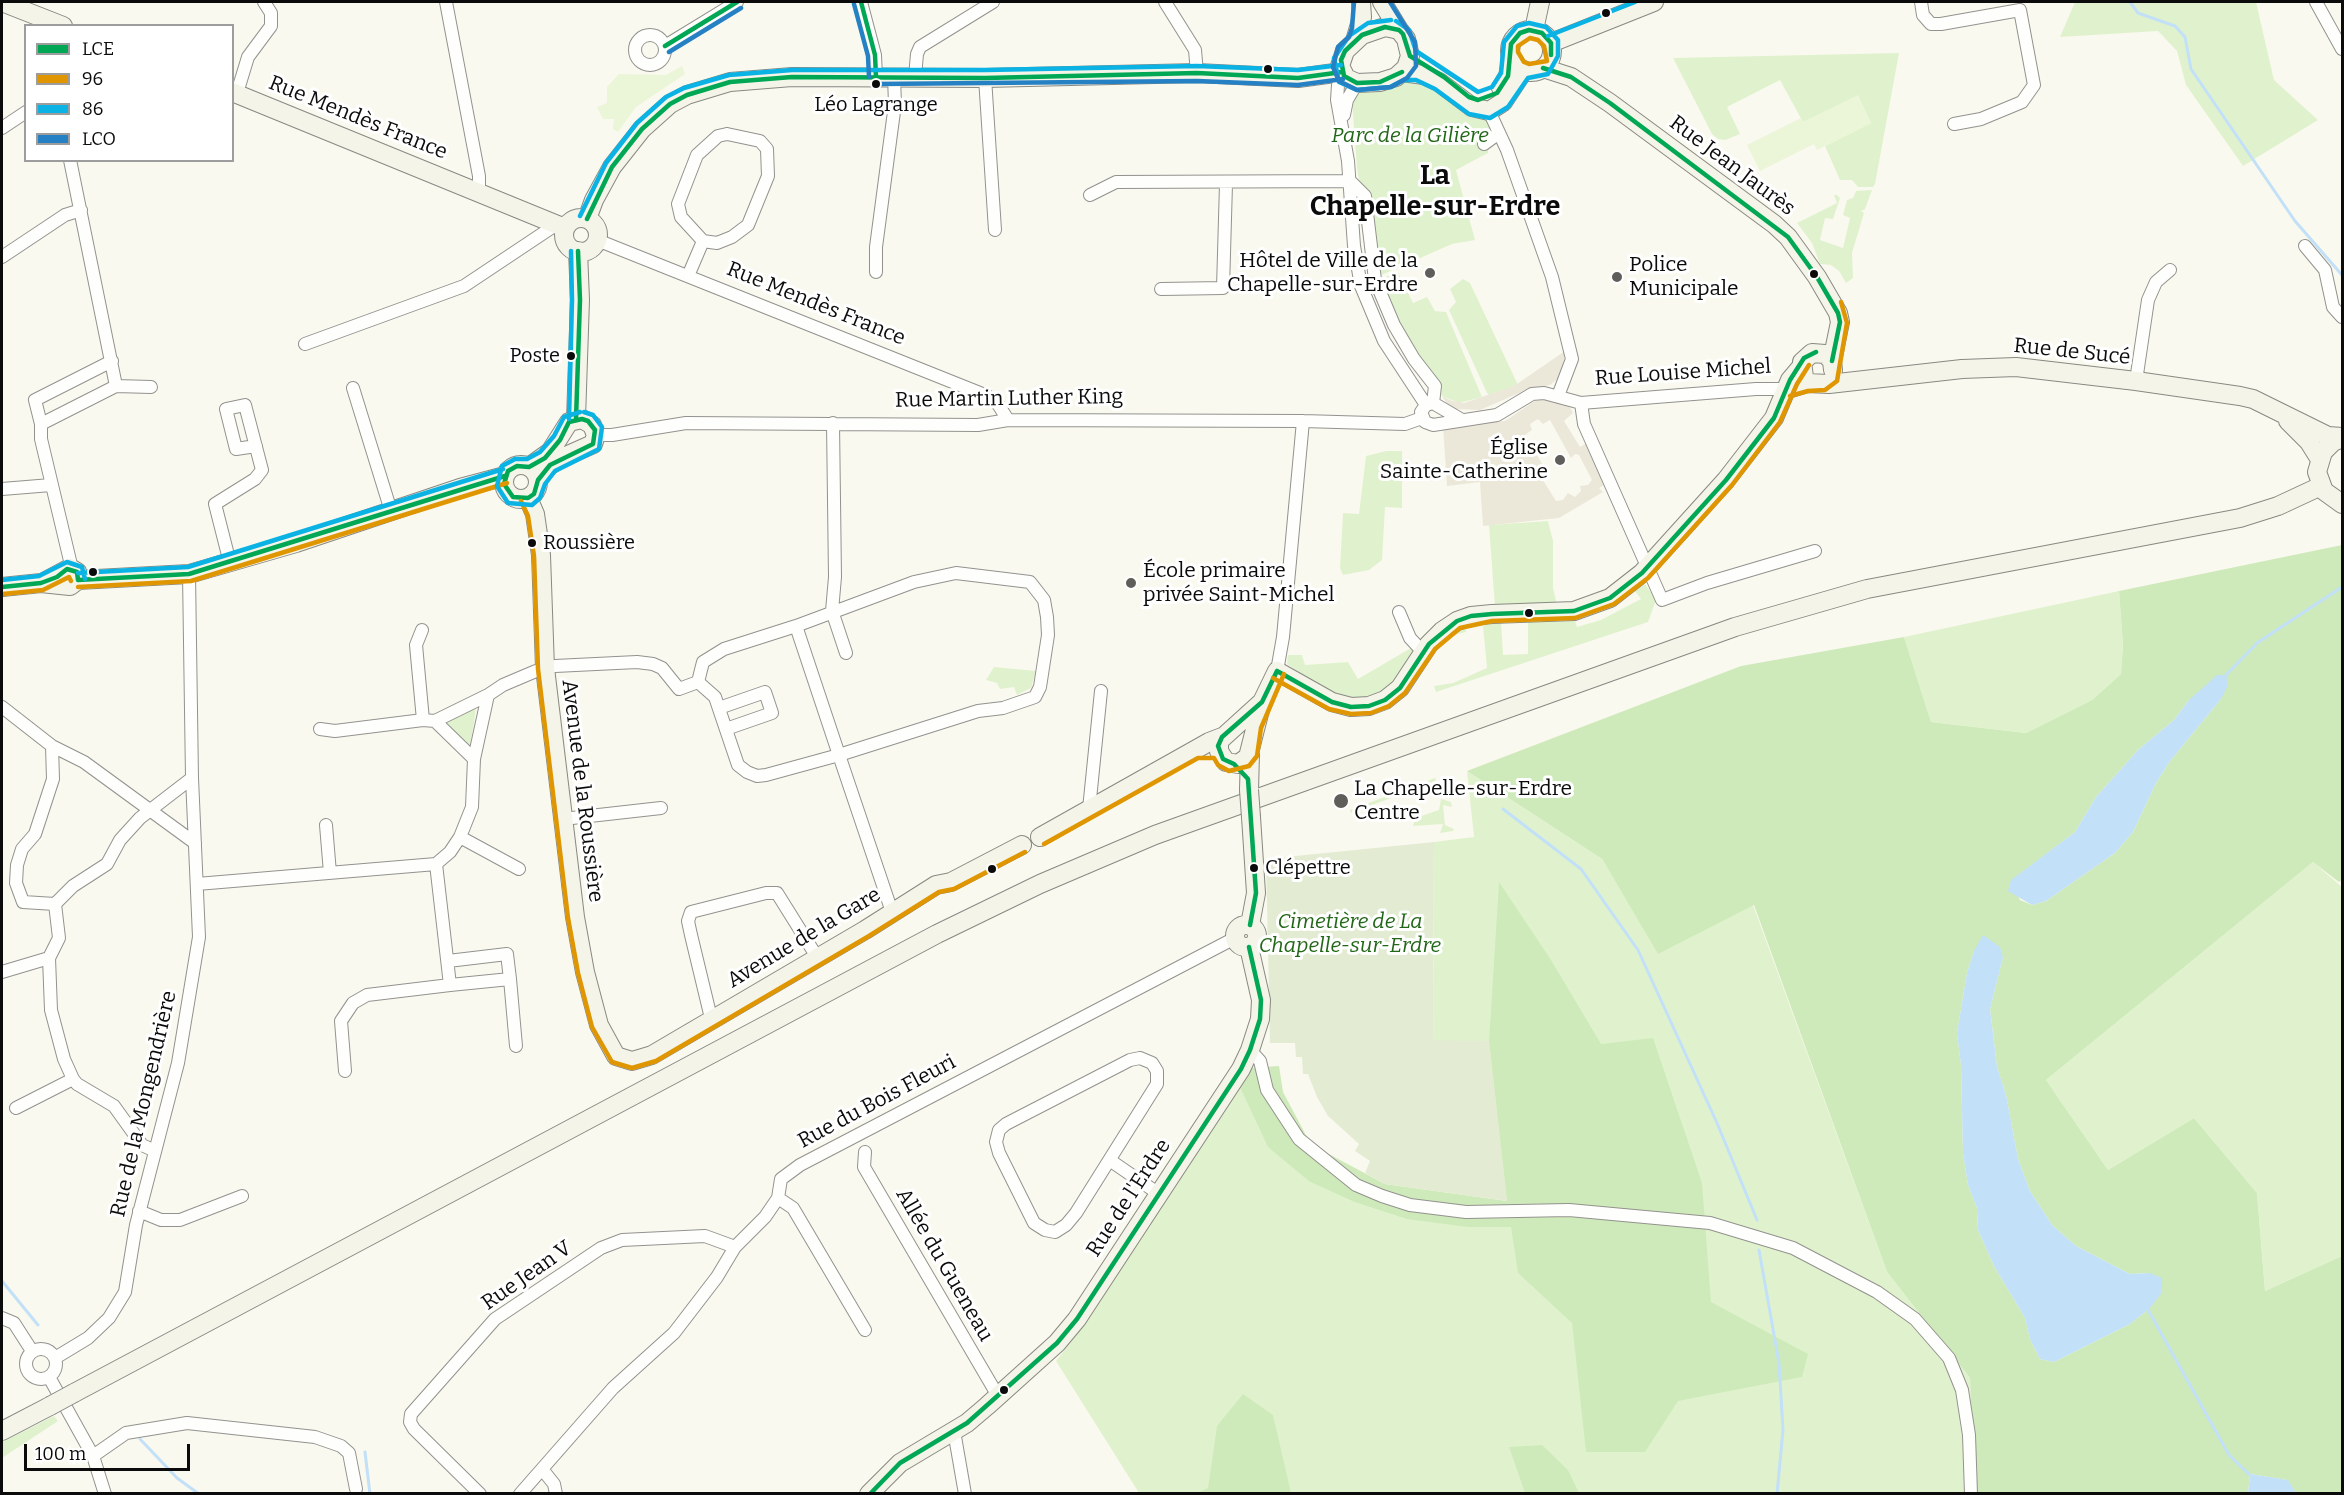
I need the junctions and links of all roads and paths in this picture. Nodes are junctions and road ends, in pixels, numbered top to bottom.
1 (2, 2) edge
2 (264, 2) edge
3 (446, 2) edge
4 (737, 2) edge
5 (861, 2) edge
6 (993, 2) edge
7 (1165, 2) edge
8 (1361, 2) edge
9 (1382, 2) edge
10 (1540, 2) edge
11 (1654, 2) edge
12 (1921, 2) edge
13 (2316, 2) edge
14 (58, 24) edge
15 (1399, 30) junction
16 (1534, 30) junction
17 (1355, 41) junction
18 (665, 46) dead end
19 (2343, 49) edge
20 (1548, 56) junction
21 (1406, 64) junction
22 (1518, 65) junction
23 (1197, 73) junction
24 (876, 77) junction
25 (894, 77) junction
26 (915, 77) junction
27 (1348, 77) junction
28 (985, 78) junction
29 (235, 92) edge
30 (1489, 111) junction
31 (24, 113) edge
32 (1954, 124) dead end
33 (2, 128) edge
34 (1499, 133) junction
35 (1484, 144) dead end
36 (70, 162) edge
37 (1350, 181) junction
38 (1226, 184) junction
39 (479, 191) junction
40 (1090, 195) dead end
41 (81, 210) junction
42 (587, 219) junction
43 (561, 226) junction
44 (995, 230) dead end
45 (597, 240) junction
46 (704, 241) junction
47 (2305, 246) dead end
48 (578, 251) junction
49 (2, 257) edge
50 (2170, 270) dead end
51 (876, 272) dead end
52 (688, 276) junction
53 (1161, 289) dead end
54 (2343, 317) edge
55 (305, 344) dead end
56 (1827, 359) junction
57 (112, 362) junction
58 (1801, 367) junction
59 (1859, 380) junction
60 (2136, 381) junction
61 (1817, 383) junction
62 (116, 387) junction
63 (151, 387) dead end
64 (352, 388) dead end
65 (1788, 389) junction
66 (1558, 396) junction
67 (1581, 403) junction
68 (1434, 406) junction
69 (2278, 412) junction
70 (1422, 418) junction
71 (576, 419) junction
72 (1008, 420) junction
73 (1462, 420) junction
74 (1303, 421) junction
75 (41, 423) junction
76 (833, 423) junction
77 (1437, 424) junction
78 (596, 435) junction
79 (2343, 438) edge
80 (256, 446) dead end
81 (2319, 458) junction
82 (533, 473) junction
83 (505, 476) junction
84 (51, 485) junction
85 (2321, 486) junction
86 (2, 489) edge
87 (528, 498) junction
88 (2343, 504) edge
89 (391, 511) junction
90 (1815, 551) dead end
91 (230, 563) junction
92 (1648, 566) junction
93 (189, 574) junction
94 (69, 577) junction
95 (2, 587) edge
96 (832, 611) junction
97 (1399, 612) dead end
98 (796, 626) junction
99 (422, 630) dead end
100 (846, 652) dead end
101 (1424, 652) junction
102 (544, 668) junction
103 (1277, 670) junction
104 (698, 682) junction
105 (1101, 691) dead end
106 (488, 695) junction
107 (1262, 702) junction
108 (2, 706) edge
109 (719, 708) junction
110 (429, 721) junction
111 (320, 729) dead end
112 (726, 729) junction
113 (1224, 740) junction
114 (52, 746) junction
115 (1245, 754) junction
116 (839, 755) junction
117 (474, 759) junction
118 (192, 778) junction
119 (661, 808) dead end
120 (1089, 808) junction
121 (150, 810) junction
122 (563, 819) junction
123 (326, 825) dead end
124 (460, 837) junction
125 (195, 843) junction
126 (436, 864) junction
127 (519, 869) dead end
128 (330, 873) junction
129 (197, 884) junction
130 (56, 904) junction
131 (892, 912) junction
132 (1242, 943) junction
133 (818, 957) junction
134 (49, 958) junction
135 (448, 961) junction
136 (2, 972) edge
137 (510, 979) junction
138 (450, 986) junction
139 (711, 1018) junction
140 (516, 1046) dead end
141 (1250, 1050) junction
142 (611, 1051) joint
143 (345, 1071) dead end
144 (73, 1079) junction
145 (16, 1108) dead end
146 (155, 1151) junction
147 (865, 1152) dead end
148 (1111, 1161) junction
149 (1159, 1194) junction
150 (242, 1196) dead end
151 (778, 1198) junction
152 (139, 1211) junction
153 (735, 1247) junction
154 (2, 1318) edge
155 (865, 1330) dead end
156 (32, 1351) junction
157 (55, 1358) junction
158 (49, 1377) junction
159 (998, 1396) junction
160 (2, 1431) edge
161 (954, 1431) junction
162 (93, 1456) junction
163 (542, 1470) junction
164 (356, 1489) dead end
165 (105, 1494) edge
166 (480, 1494) edge
167 (520, 1494) edge
168 (556, 1494) edge
169 (868, 1494) edge
170 (965, 1494) edge
171 (1971, 1494) edge

1 - 14 street
2 - 29 street
3 - 39 street
4 - 18 street
5 - 24 street
6 - 26 street
7 - 23 street
8 - 17 street
9 - 15 street
10 - 16 street
11 - 20 street
12 - 32 street
13 - 19 street
15 - 17 street
15 - 21 street
16 - 20 street
16 - 22 street
17 - 27 street
20 - 22 street
20 - 56 street, Rue Jean Jaurès
21 - 22 street
21 - 27 street
21 - 30 street
22 - 30 street
23 - 27 street
23 - 28 street
24 - 25 street
24 - 42 street
25 - 26 street
25 - 51 street
26 - 28 street
27 - 37 street
28 - 44 street
29 - 39 street, Rue Mendès France
30 - 34 street
31 - 33 street
34 - 35 street
34 - 66 street
36 - 41 street
37 - 38 street
37 - 68 street
37 - 68 street
38 - 40 street
38 - 53 street
39 - 43 street, Rue Mendès France
41 - 49 street
41 - 57 street
42 - 43 street
42 - 45 street
43 - 48 street
43 - 55 street
45 - 48 street
45 - 52 street, Rue Mendès France
46 - 46 street
46 - 52 street
47 - 54 street
48 - 71 street
50 - 60 street
52 - 72 street, Rue Mendès France
56 - 58 street
56 - 59 street
56 - 61 street
57 - 62 street
57 - 75 street
58 - 61 street
58 - 65 street, Rue Louise Michel
59 - 60 street, Rue de Sucé
59 - 61 street, Rue de Sucé
60 - 69 street, Rue de Sucé
61 - 65 street, Rue Louise Michel
62 - 63 street
62 - 75 street
64 - 89 street
65 - 67 street, Rue Louise Michel
65 - 92 street
66 - 67 street
66 - 73 street
67 - 92 street
68 - 70 street
68 - 73 street
68 - 77 street
69 - 79 street, Rue de Sucé
69 - 81 street, Rue de Sucé
70 - 74 street, Rue Martin Luther King
70 - 77 street
71 - 78 street
71 - 82 street
72 - 74 street, Rue Martin Luther King
72 - 76 street, Rue Martin Luther King
73 - 77 street
74 - 103 street
75 - 84 street
76 - 78 street, Rue Martin Luther King
76 - 96 street
78 - 82 street
79 - 81 street
80 - 91 street
81 - 85 street
82 - 83 street
82 - 87 street
83 - 87 street
83 - 89 street
84 - 86 street
84 - 94 street
85 - 88 street
85 - 160 street, bridge
87 - 102 street, Avenue de la Roussière
89 - 91 street
90 - 92 street
91 - 93 street
92 - 101 street
93 - 94 street
93 - 118 street, Rue de la Mongendrière
94 - 95 street
96 - 98 street
96 - 100 street
96 - 116 street
97 - 101 street
98 - 104 street
98 - 116 street
99 - 110 street
101 - 103 street
102 - 104 street
102 - 106 street
102 - 122 street, Avenue de la Roussière
103 - 107 street
104 - 109 street
105 - 120 street
106 - 110 street
106 - 117 street
107 - 113 street
107 - 115 street
108 - 114 street
109 - 112 street
109 - 112 street
110 - 111 street
110 - 117 street
112 - 116 street
113 - 115 street
113 - 115 street
113 - 120 street, Avenue de la Gare
114 - 121 street
114 - 130 street
115 - 132 street, Rue de l'Erdre, bridge
116 - 131 street
117 - 124 street
118 - 121 street
118 - 125 street, Rue de la Mongendrière
119 - 122 street
120 - 131 street, Avenue de la Gare
121 - 125 street
121 - 130 street
122 - 142 street, Avenue de la Roussière
123 - 128 street
124 - 126 street
124 - 127 street
125 - 129 street, Rue de la Mongendrière
126 - 128 street
126 - 135 street
128 - 129 street
129 - 146 street, Rue de la Mongendrière
130 - 134 street
131 - 133 street, Avenue de la Gare
132 - 141 street, Rue de l'Erdre
132 - 151 street, Rue du Bois Fleuri
133 - 139 street, Avenue de la Gare
133 - 139 street
134 - 136 street
134 - 144 street
135 - 137 street
135 - 138 street
137 - 138 street
137 - 140 street
138 - 143 street
139 - 142 street, Avenue de la Gare
141 - 149 street, Rue de l'Erdre
141 - 171 street
144 - 145 street
144 - 146 street
146 - 152 street, Rue de la Mongendrière
147 - 159 street, Allée du Gueneau
148 - 148 street
148 - 149 street
149 - 159 street, Rue de l'Erdre
150 - 152 street
151 - 153 street, Rue du Bois Fleuri
151 - 155 street
152 - 157 street, Rue de la Mongendrière
153 - 163 street, Rue du Bois Fleuri
153 - 166 street, Rue Jean V
154 - 156 street
156 - 157 street
156 - 158 street
157 - 158 street
158 - 162 street
159 - 161 street, Rue de l'Erdre
161 - 169 street, Rue de l'Erdre
161 - 170 street
162 - 164 street
162 - 165 street
163 - 167 street, Rue du Bois Fleuri
163 - 168 street

